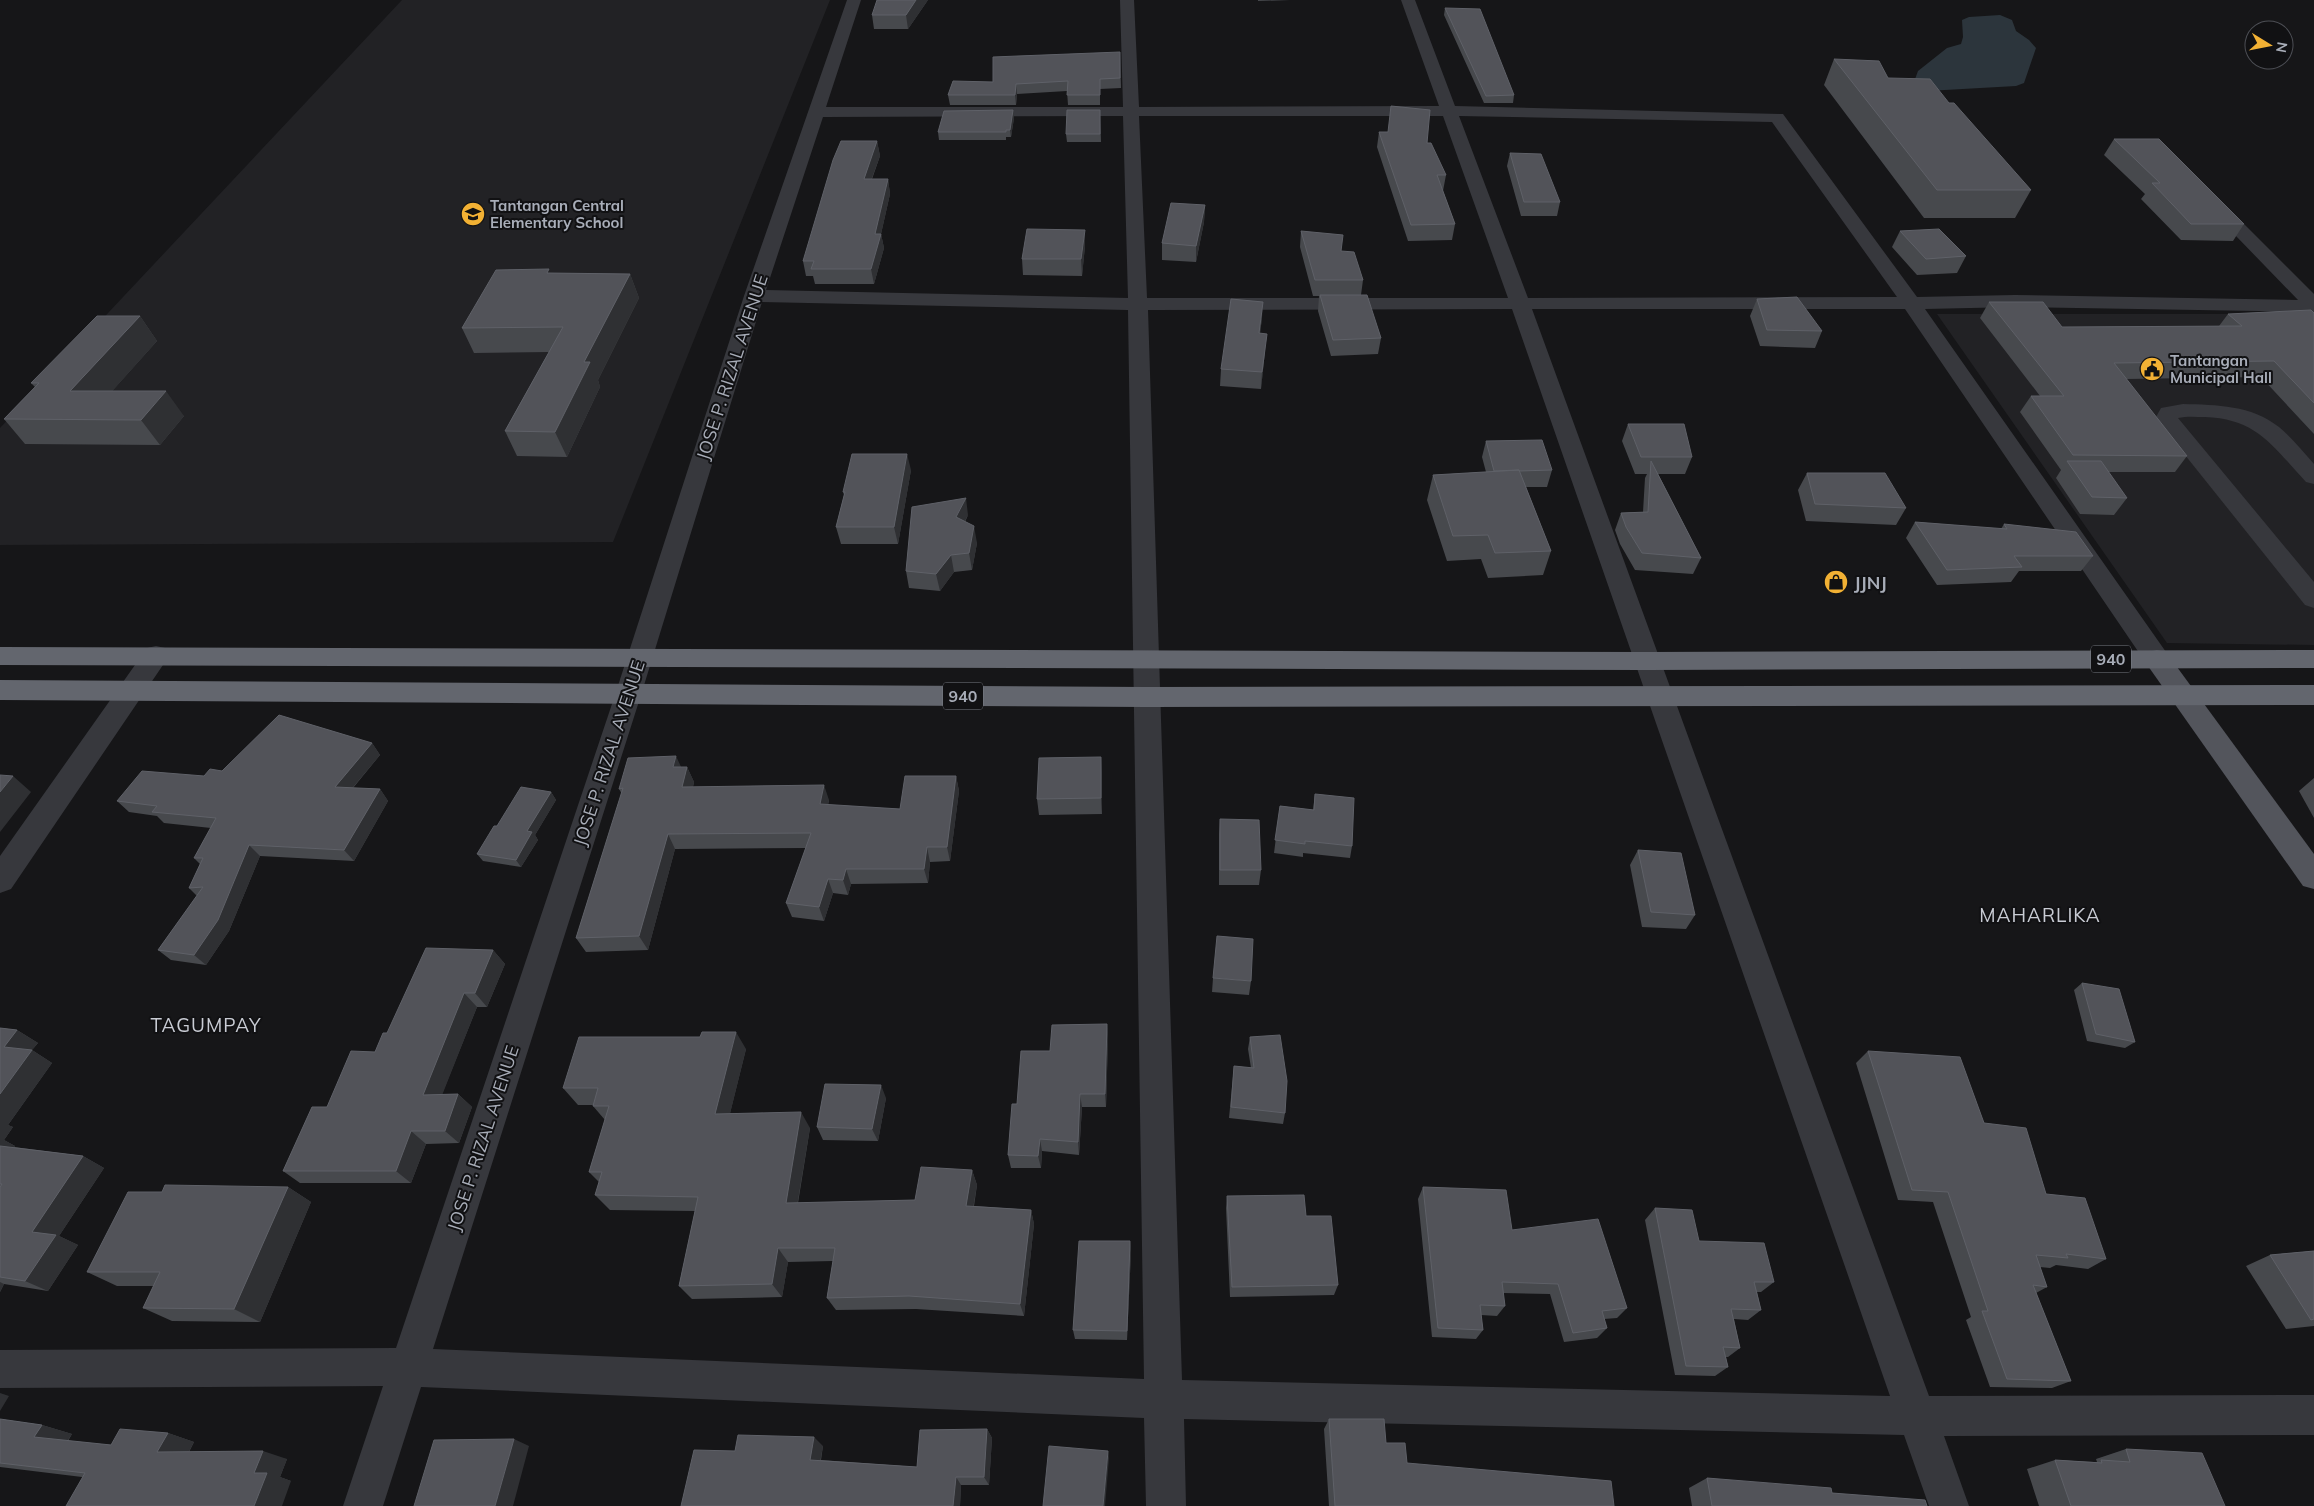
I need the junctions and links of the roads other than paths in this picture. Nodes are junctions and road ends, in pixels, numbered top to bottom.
1 (854, 0) edge
2 (1128, 0) edge
3 (1408, 0) edge
4 (1448, 111) junction
5 (818, 112) junction
6 (1131, 112) junction
7 (2202, 192) edge
8 (754, 296) junction
9 (1520, 303) junction
10 (1138, 304) junction
11 (1911, 304) junction
12 (2314, 306) edge
13 (2314, 477) edge
14 (2314, 599) edge
15 (156, 655) junction
16 (0, 656) edge
17 (640, 658) junction
18 (2158, 659) junction
19 (2314, 659) edge
20 (1145, 660) junction
21 (1647, 661) junction
22 (0, 690) edge
23 (131, 692) junction
24 (628, 695) junction
25 (2184, 695) junction
26 (2314, 696) edge
27 (1146, 697) junction
28 (1660, 698) junction
29 (2314, 876) edge
30 (0, 880) edge
31 (409, 1367) junction
32 (0, 1369) edge
33 (1165, 1398) junction
34 (2314, 1415) edge
35 (1916, 1416) junction
36 (363, 1506) edge
37 (1166, 1506) edge
38 (1949, 1506) edge

1 - 5 street, JOSE P. RIZAL AVENUE
2 - 6 street
3 - 4 street
4 - 6 street
4 - 9 street
4 - 11 street
5 - 6 street
5 - 8 street, JOSE P. RIZAL AVENUE
6 - 10 street
7 - 12 street
8 - 10 street
8 - 17 street, JOSE P. RIZAL AVENUE
9 - 10 street
9 - 11 street
9 - 21 street
10 - 20 street
11 - 12 street
11 - 18 street
13 - 14 street
15 - 16 highway, 940
15 - 17 highway, 940
15 - 23 street
17 - 20 highway, 940
17 - 24 street, JOSE P. RIZAL AVENUE
18 - 19 highway, 940
18 - 21 highway, 940
18 - 25 main road
20 - 21 highway, 940
20 - 27 street
21 - 28 street
22 - 23 highway, 940
23 - 24 highway, 940
23 - 30 street
24 - 27 highway, 940
24 - 31 street, JOSE P. RIZAL AVENUE
25 - 26 highway, 940
25 - 28 highway, 940
25 - 29 main road
27 - 28 highway, 940
27 - 33 street
28 - 35 street
31 - 32 street
31 - 33 street
31 - 36 street, JOSE P. RIZAL AVENUE
33 - 35 street
33 - 37 street
34 - 35 street
35 - 38 street

